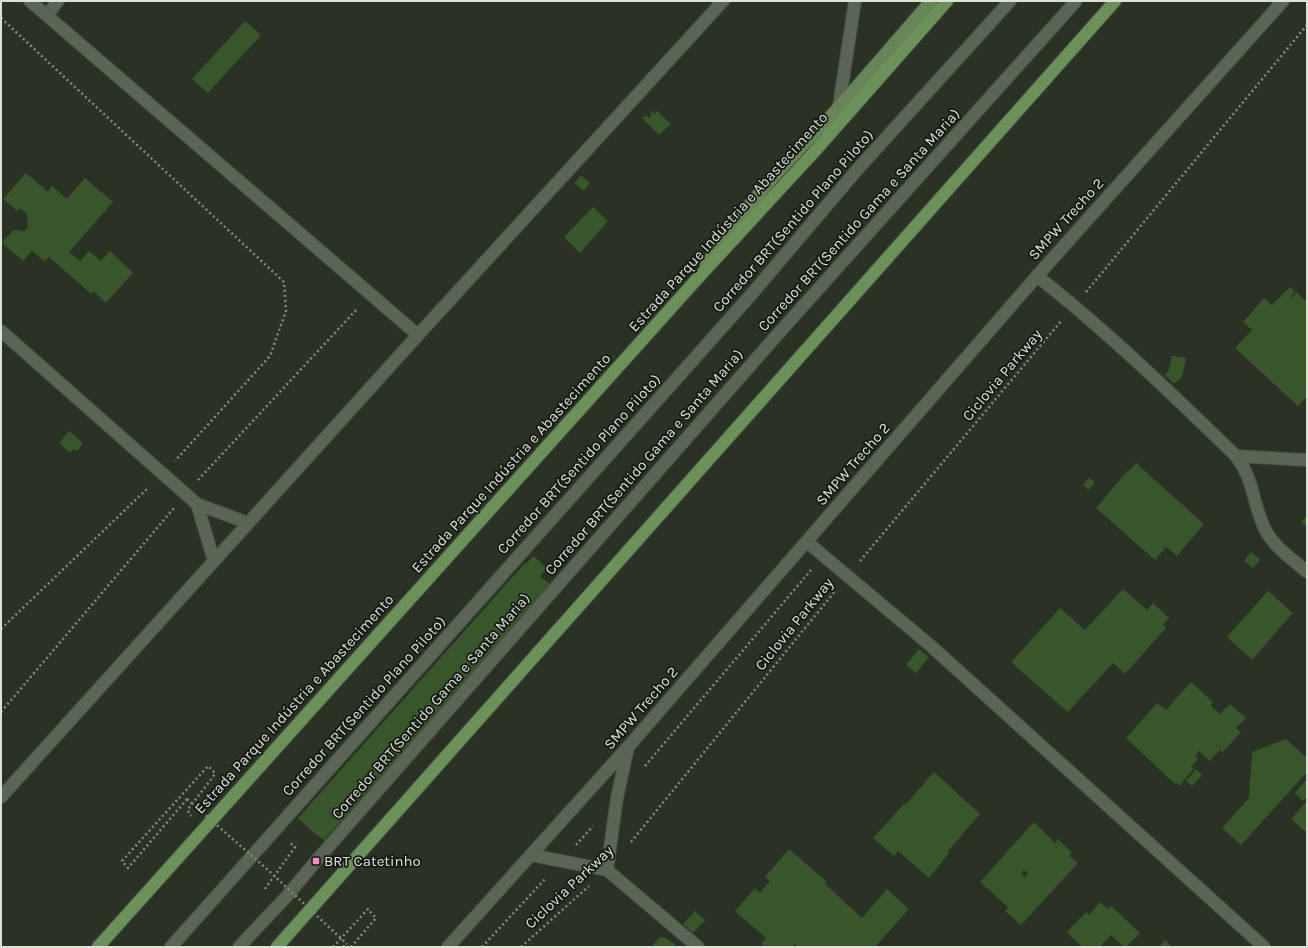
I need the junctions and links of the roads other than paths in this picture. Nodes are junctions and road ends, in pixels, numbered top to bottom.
1 (30, 1) edge
2 (58, 1) edge
3 (723, 1) edge
4 (855, 1) edge
5 (931, 1) edge
6 (947, 1) edge
7 (1010, 1) edge
8 (1076, 1) edge
9 (1115, 1) edge
10 (1283, 1) edge
11 (47, 15) junction
12 (840, 106) junction
13 (1037, 276) junction
14 (697, 279) junction
15 (1, 331) edge
16 (418, 336) junction
17 (1236, 456) junction
18 (1307, 460) edge
19 (197, 504) junction
20 (248, 523) junction
21 (807, 542) junction
22 (214, 561) junction
23 (1307, 572) edge
24 (628, 747) junction
25 (1, 797) edge
26 (531, 854) junction
27 (607, 870) junction
28 (98, 947) edge
29 (171, 947) edge
30 (239, 947) edge
31 (277, 947) edge
32 (448, 947) edge
33 (698, 947) edge
34 (1264, 947) edge

1 - 11 street
2 - 11 street
3 - 16 street
4 - 12 street
5 - 12 main road
6 - 14 highway, Estrada Parque Indústria e Abastecimento
7 - 29 street, Corredor BRT(Sentido Plano Piloto)
8 - 30 street, Corredor BRT(Sentido Gama e Santa Maria)
9 - 31 highway
10 - 13 street, SMPW Trecho 2
11 - 16 street
12 - 14 main road
13 - 17 street
13 - 21 street, SMPW Trecho 2
14 - 28 highway, Estrada Parque Indústria e Abastecimento
15 - 19 street
16 - 20 street
17 - 18 street
17 - 23 street
19 - 20 street
19 - 22 street
20 - 22 street
21 - 24 street, SMPW Trecho 2
21 - 34 street
22 - 25 street
24 - 26 street, SMPW Trecho 2
24 - 27 street
26 - 27 street
26 - 32 street, SMPW Trecho 2
27 - 33 street

